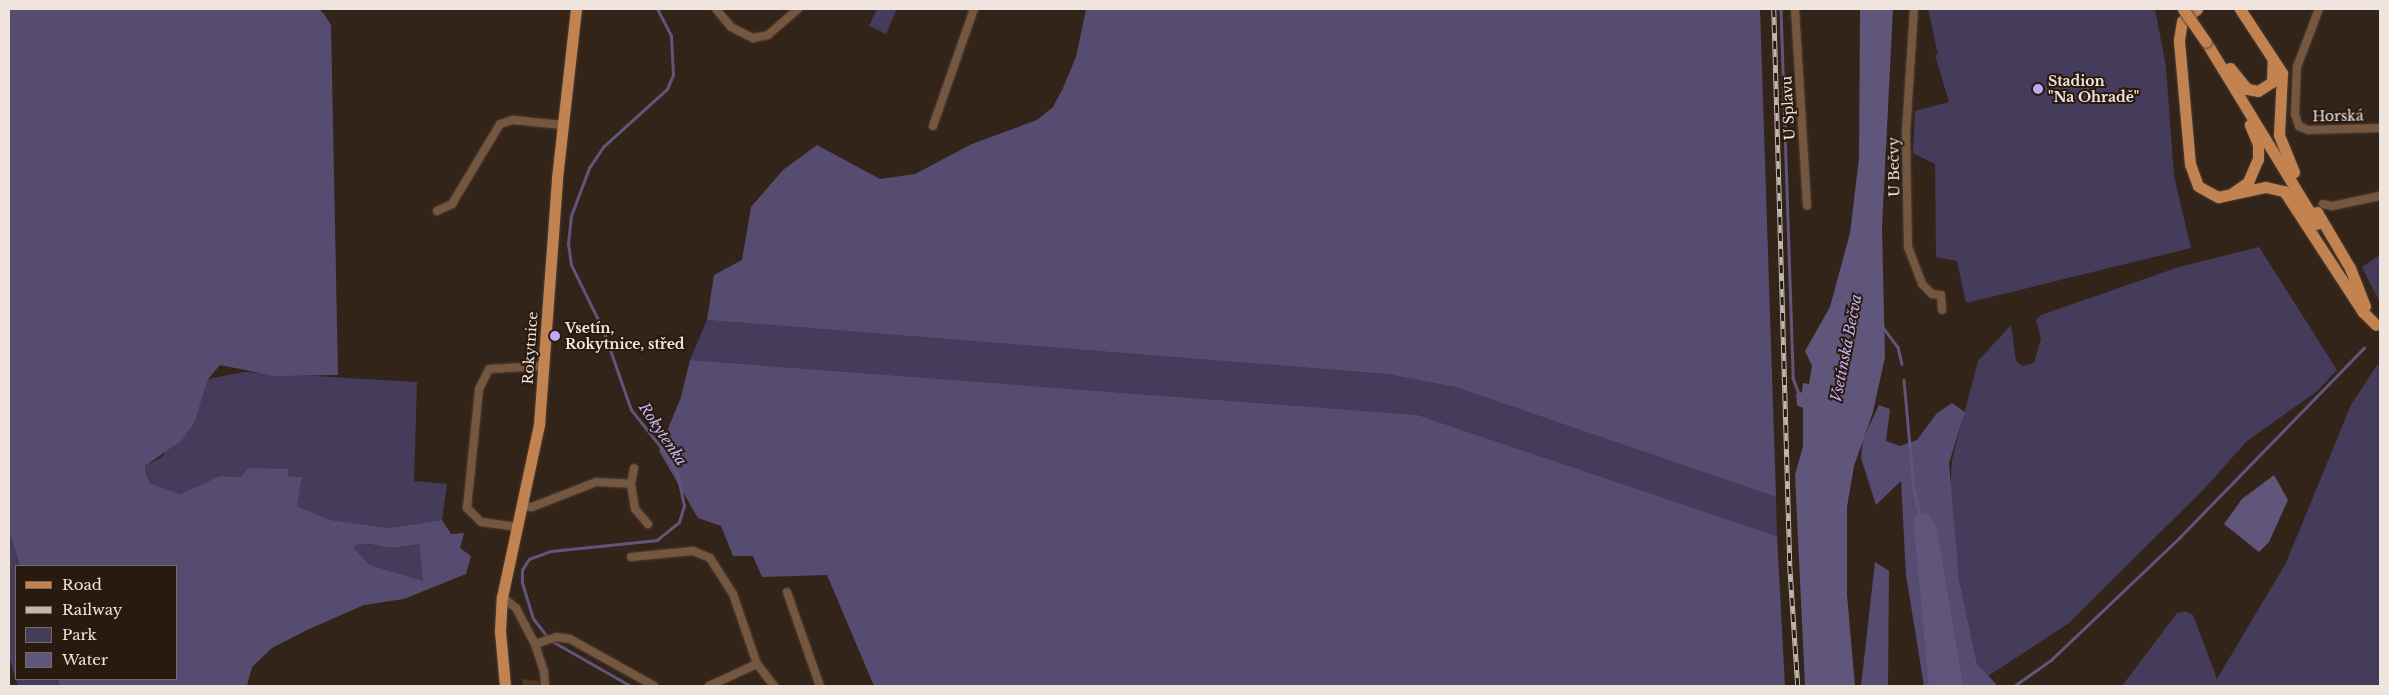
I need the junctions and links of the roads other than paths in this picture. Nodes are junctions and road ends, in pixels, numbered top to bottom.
1 (576, 9) edge
2 (716, 9) edge
3 (798, 9) edge
4 (974, 9) edge
5 (1795, 9) edge
6 (1914, 9) edge
7 (2183, 9) edge
8 (2196, 9) edge
9 (2320, 9) edge
10 (2244, 12) edge
11 (2208, 46) junction
12 (2267, 46) junction
13 (563, 125) junction
14 (933, 126) dead end
15 (2380, 128) edge
16 (2380, 196) edge
17 (2225, 197) junction
18 (2323, 204) dead end
19 (1807, 206) dead end
20 (437, 211) dead end
21 (2365, 306) junction
22 (1942, 310) dead end
23 (2378, 328) edge
24 (544, 366) junction
25 (634, 468) dead end
26 (631, 484) junction
27 (522, 506) junction
28 (648, 524) dead end
29 (517, 528) junction
30 (631, 557) dead end
31 (787, 592) dead end
32 (502, 597) junction
33 (535, 644) junction
34 (757, 664) junction
35 (505, 686) edge
36 (545, 686) edge
37 (654, 686) edge
38 (709, 686) edge
39 (774, 686) edge
40 (820, 686) edge

1 - 13 main road, Rokytnice
2 - 3 street
4 - 14 street
5 - 19 street, U Splavu
6 - 22 street, U Bečvy
7 - 11 main road, bridge
8 - 17 main road
9 - 15 street, Horská
10 - 12 main road
11 - 12 main road
11 - 17 main road
11 - 21 main road
12 - 21 main road
13 - 20 street
13 - 24 main road, Rokytnice
16 - 18 street
17 - 23 main road
21 - 23 main road
24 - 27 main road, Rokytnice
24 - 29 street
25 - 26 street
26 - 27 street
26 - 28 street
27 - 29 main road, Rokytnice
29 - 32 main road, Rokytnice
30 - 34 street
31 - 40 street
32 - 33 street
32 - 35 main road, Rokytnice
33 - 36 street
33 - 37 street
34 - 38 street
34 - 39 street

